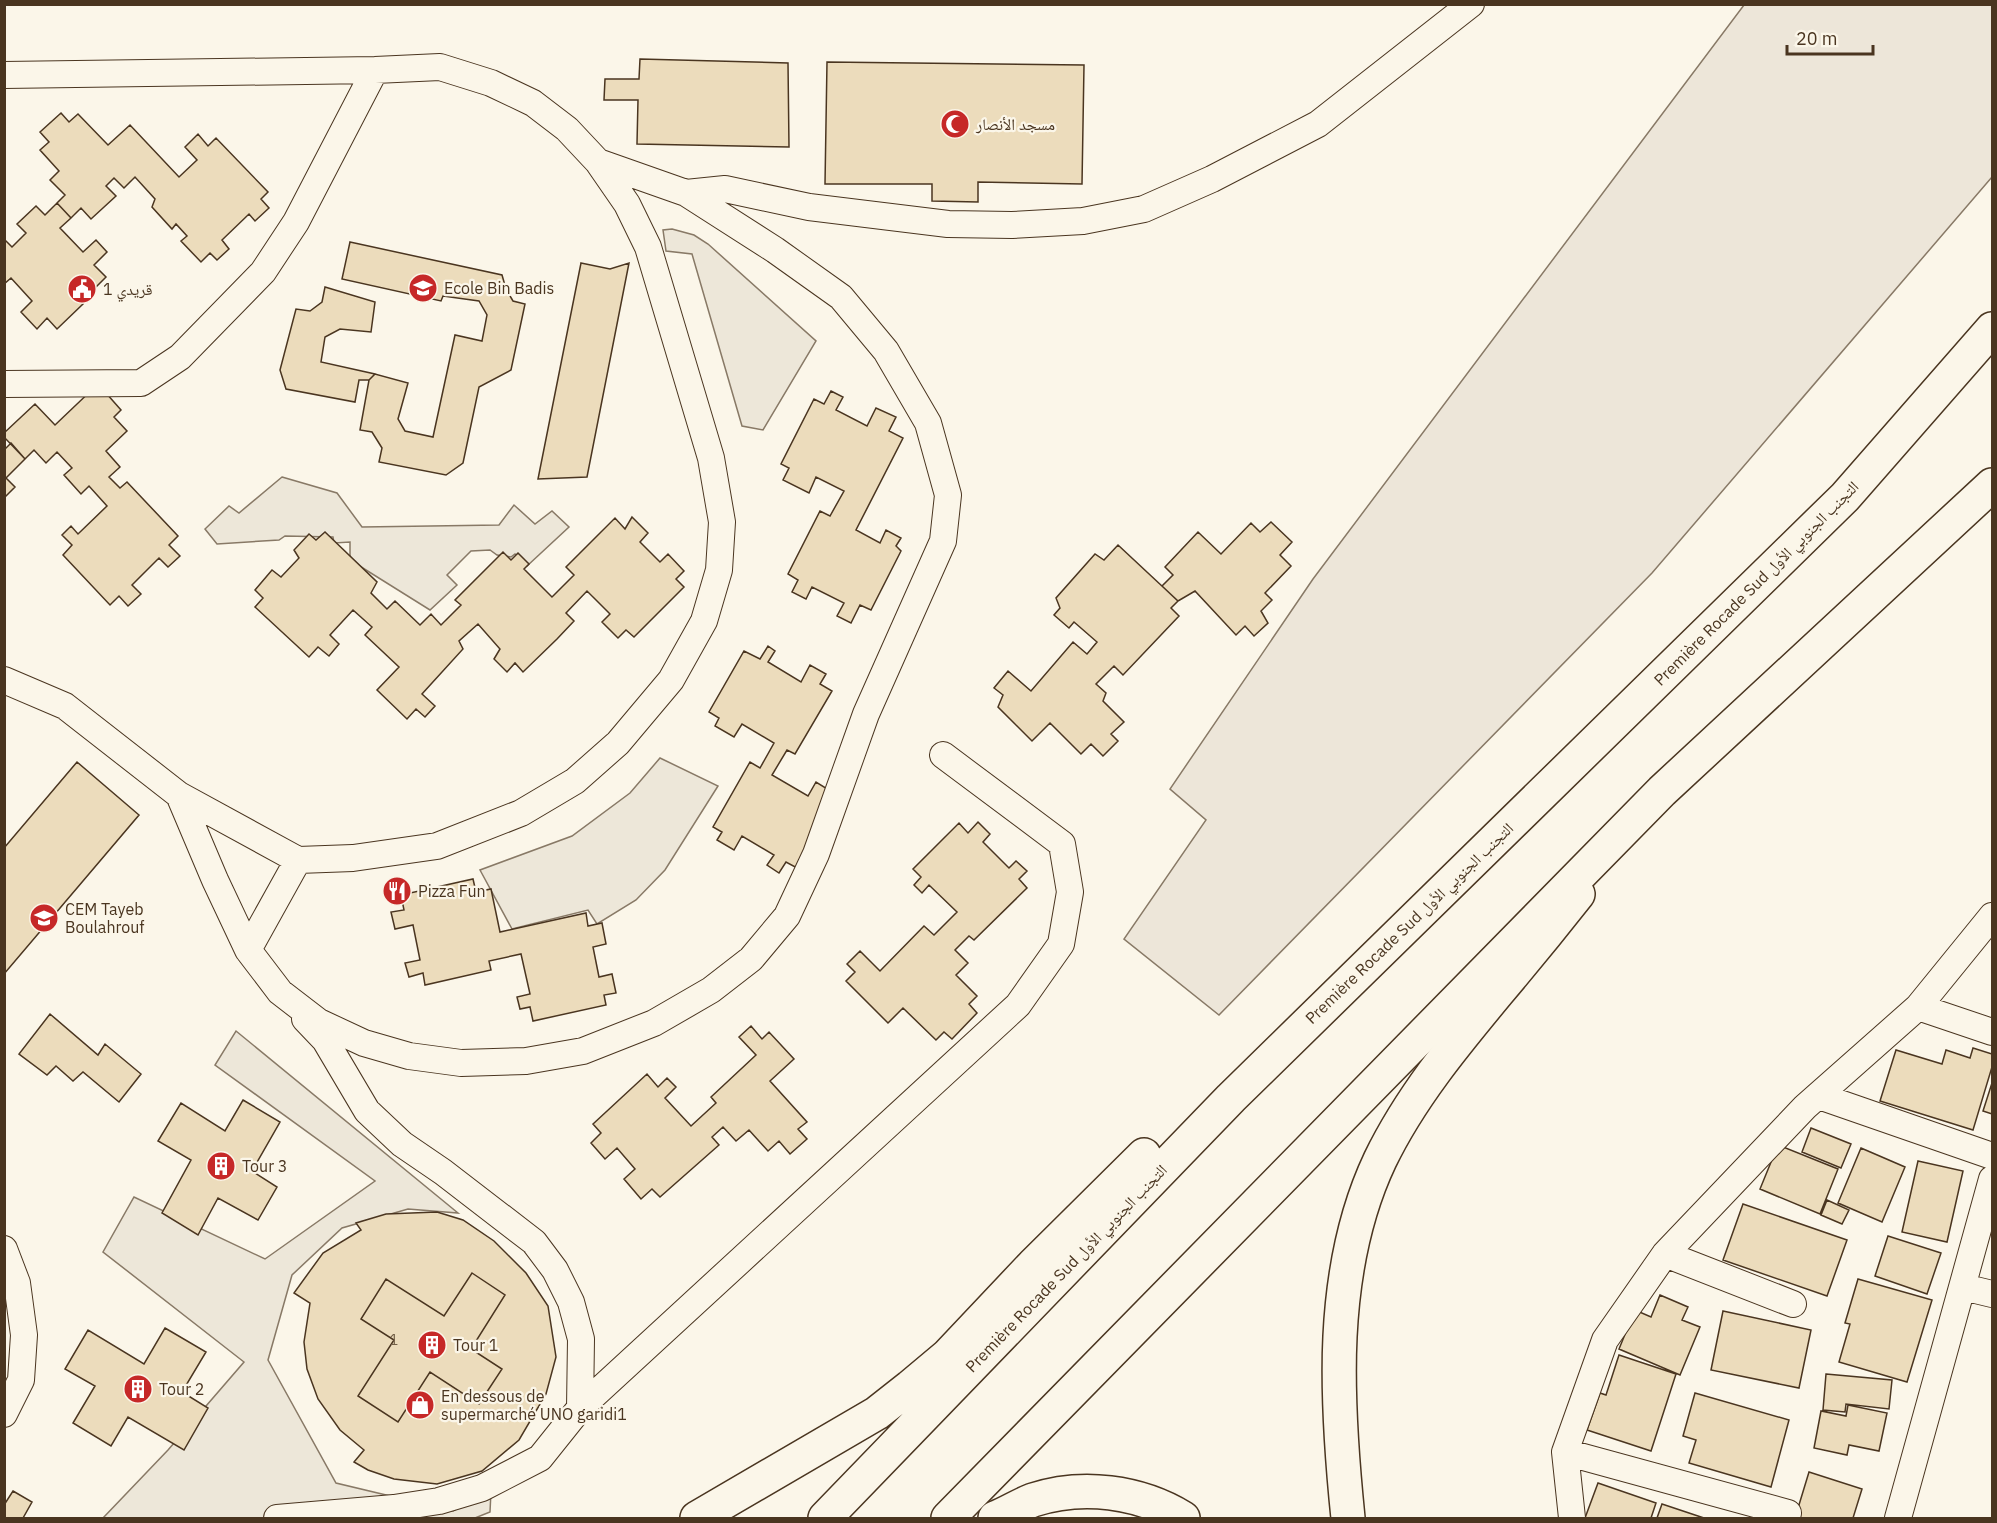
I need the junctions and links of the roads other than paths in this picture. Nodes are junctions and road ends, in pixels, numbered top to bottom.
1 (1471, 4) edge
2 (375, 70) junction
3 (4, 75) edge
4 (598, 162) junction
5 (686, 193) junction
6 (1992, 329) edge
7 (4, 384) edge
8 (1992, 485) edge
9 (4, 680) edge
10 (944, 755) dead end
11 (1662, 791) junction
12 (179, 795) junction
13 (298, 860) junction
14 (1992, 916) edge
15 (248, 950) junction
16 (280, 992) junction
17 (1918, 1007) junction
18 (1992, 1032) edge
19 (1819, 1096) junction
20 (1231, 1098) junction
21 (1992, 1156) edge
22 (1992, 1179) edge
23 (4, 1249) edge
24 (1665, 1254) junction
25 (1963, 1287) junction
26 (1992, 1294) edge
27 (1793, 1304) dead end
28 (580, 1408) junction
29 (4, 1414) edge
30 (1564, 1452) junction
31 (1788, 1513) dead end
32 (277, 1518) edge
33 (697, 1518) edge
34 (825, 1518) edge
35 (948, 1518) edge
36 (995, 1518) edge
37 (1183, 1518) edge
38 (1348, 1518) edge
39 (1572, 1518) edge
40 (1898, 1518) edge

1 - 5 street
2 - 3 street
2 - 4 street
2 - 7 street
4 - 5 street
4 - 13 street
5 - 16 street
6 - 20 highway, Première Rocade Sud التجنب الجنوبي الأول
8 - 11 highway
9 - 12 street
10 - 28 street
11 - 35 highway
11 - 38 highway
12 - 13 street
12 - 15 street
13 - 15 street
14 - 17 street
15 - 16 street
16 - 28 street
17 - 18 street
17 - 19 street
19 - 21 street
19 - 24 street
20 - 33 highway
20 - 34 highway, Première Rocade Sud التجنب الجنوبي الأول
22 - 25 street
23 - 29 street
24 - 27 street
24 - 30 street
25 - 26 street
25 - 40 street
28 - 32 street
30 - 31 street
30 - 39 street
36 - 37 highway

